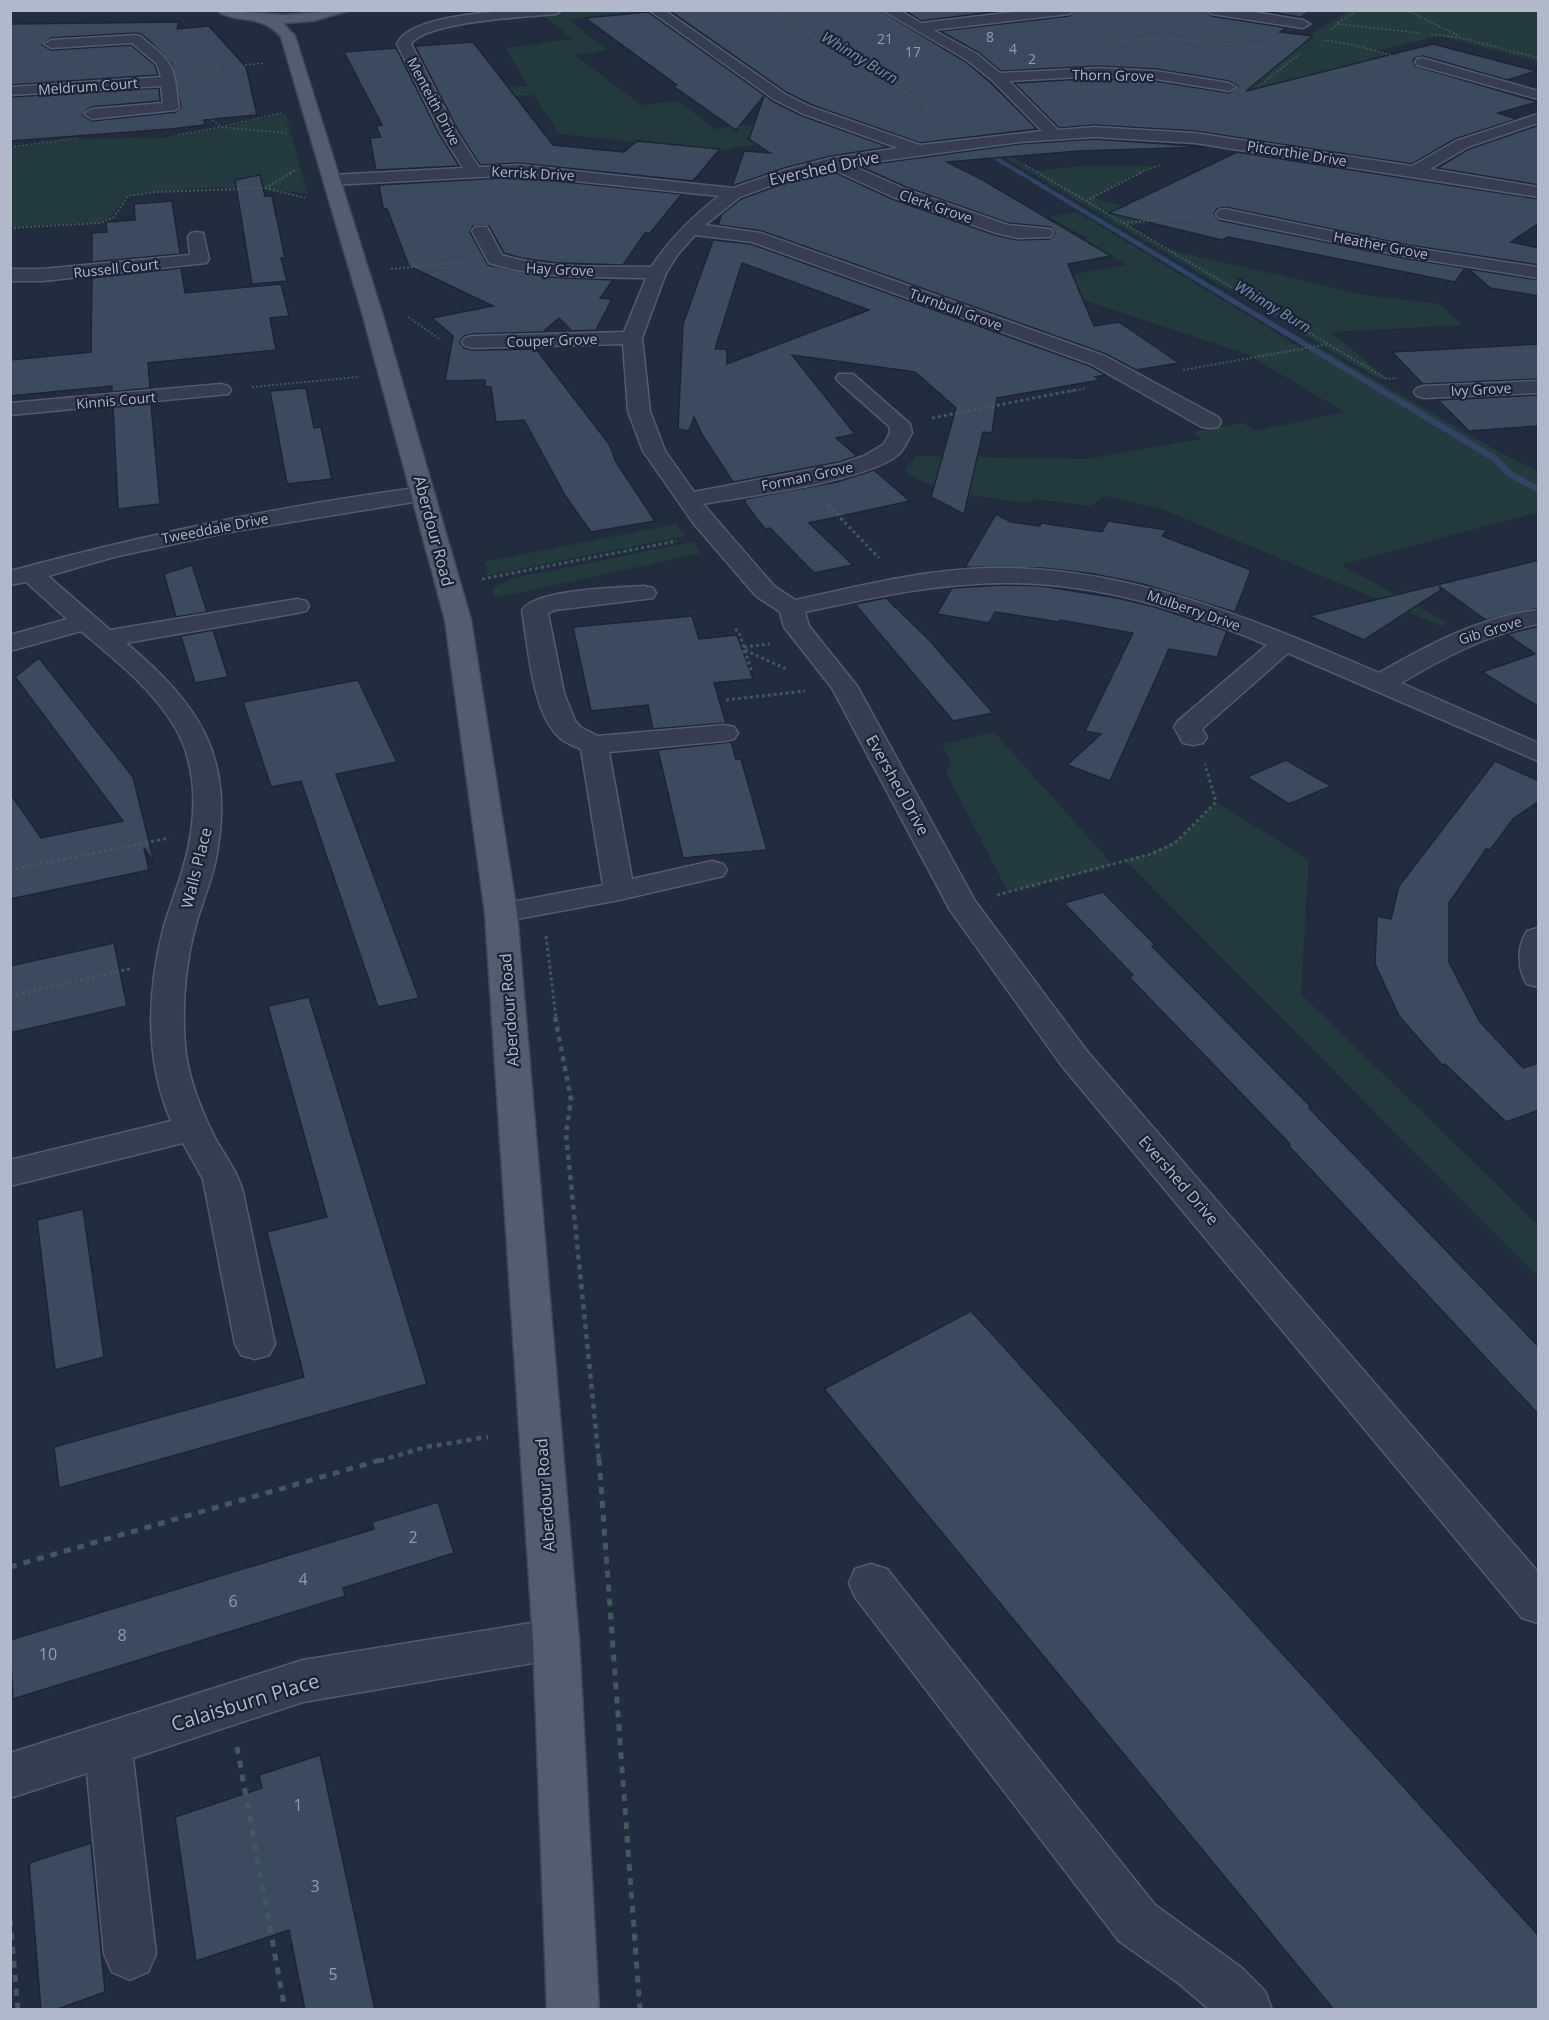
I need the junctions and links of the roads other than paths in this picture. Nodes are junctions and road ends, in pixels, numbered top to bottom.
1 (222, 10) edge
2 (345, 10) edge
3 (556, 10) edge
4 (655, 10) edge
5 (888, 10) edge
6 (1069, 10) edge
7 (1212, 10) edge
8 (1251, 13) edge
9 (318, 18) junction
10 (1304, 24) dead end
11 (921, 27) junction
12 (276, 28) junction
13 (51, 44) dead end
14 (1422, 62) road end
15 (997, 77) junction
16 (166, 81) junction
17 (1229, 87) dead end
18 (10, 92) edge
19 (1539, 95) edge
20 (92, 114) dead end
21 (1539, 118) edge
22 (1053, 133) junction
23 (919, 150) junction
24 (832, 163) junction
25 (473, 171) junction
26 (1416, 171) junction
27 (315, 182) junction
28 (1539, 192) edge
29 (734, 194) junction
30 (1225, 214) road end
31 (691, 229) junction
32 (481, 231) dead end
33 (1044, 233) dead end
34 (197, 237) dead end
35 (657, 273) junction
36 (1539, 273) edge
37 (10, 275) edge
38 (633, 338) junction
39 (471, 342) road end
40 (846, 378) dead end
41 (1539, 387) edge
42 (221, 390) road end
43 (1424, 392) road end
44 (895, 393) dead end
45 (869, 398) junction
46 (10, 409) edge
47 (1210, 422) dead end
48 (424, 494) junction
49 (688, 500) junction
50 (21, 575) edge
51 (644, 592) dead end
52 (297, 606) dead end
53 (791, 608) junction
54 (1539, 617) edge
55 (96, 630) junction
56 (10, 643) edge
57 (1284, 643) junction
58 (1381, 683) junction
59 (724, 734) dead end
60 (1194, 736) road end
61 (594, 745) junction
62 (1539, 753) edge
63 (712, 870) dead end
64 (619, 891) junction
65 (501, 913) junction
66 (1539, 938) edge
67 (1539, 977) edge
68 (192, 1128) junction
69 (10, 1173) edge
70 (255, 1344) dead end
71 (871, 1583) dead end
72 (1539, 1604) edge
73 (556, 1639) junction
74 (108, 1746) junction
75 (10, 1776) edge
76 (130, 1954) dead end
77 (573, 2010) edge
78 (1246, 2010) edge

1 - 12 main road
2 - 9 main road
3 - 25 street, Menteith Drive
4 - 23 street
5 - 11 street
6 - 11 street
7 - 8 street
8 - 10 street
9 - 12 main road
9 - 12 main road
11 - 15 street
12 - 27 main road, Aberdour Road
13 - 16 street, Meldrum Court
14 - 19 street
15 - 17 street, Thorn Grove
15 - 22 street
16 - 18 street, Meldrum Court
16 - 20 street, Meldrum Court
21 - 26 street
22 - 23 street, Evershed Drive
22 - 26 street, Pitcorthie Drive
23 - 24 street, Evershed Drive
24 - 29 street, Evershed Drive
24 - 33 street, Clerk Grove
25 - 27 street, Kerrisk Drive
25 - 29 street, Kerrisk Drive
26 - 28 street, Pitcorthie Drive
27 - 48 main road, Aberdour Road
29 - 31 street, Evershed Drive
30 - 36 street, Heather Grove
31 - 35 street, Evershed Drive
31 - 47 street, Turnbull Grove
32 - 35 street, Hay Grove
34 - 37 street, Russell Court
35 - 38 street, Evershed Drive
38 - 39 street, Couper Grove
38 - 49 street, Evershed Drive
40 - 45 street, Forman Grove
41 - 43 street, Ivy Grove
42 - 46 street, Kinnis Court
44 - 45 street
45 - 49 street, Forman Grove
48 - 50 street, Tweeddale Drive
48 - 65 main road, Aberdour Road
49 - 53 street, Evershed Drive
50 - 55 street, Walls Place
51 - 61 street
52 - 55 street
53 - 57 street, Mulberry Drive
53 - 72 street, Evershed Drive
54 - 58 street, Gib Grove
55 - 56 street
55 - 68 street, Walls Place
57 - 58 street, Mulberry Drive
57 - 60 street
58 - 62 street, Mulberry Drive
59 - 61 street
61 - 64 street
63 - 64 street
64 - 65 street
65 - 73 main road, Aberdour Road
66 - 67 street
68 - 69 street
68 - 70 street, Walls Place
71 - 78 street
73 - 74 street, Calaisburn Place
73 - 77 main road, Aberdour Road
74 - 75 street, Calaisburn Place
74 - 76 street

